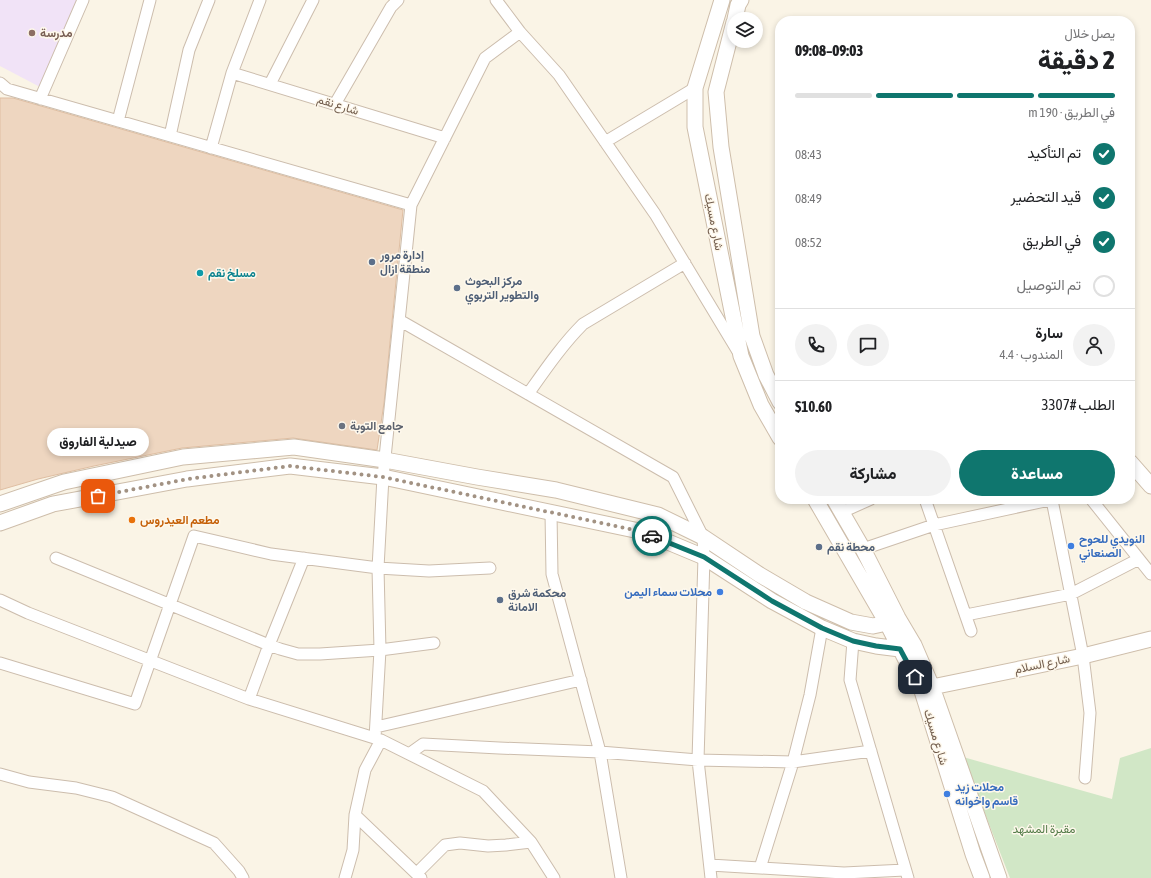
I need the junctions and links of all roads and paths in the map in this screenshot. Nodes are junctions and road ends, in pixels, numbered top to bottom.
1 (84, 0) edge
2 (150, 0) edge
3 (209, 0) edge
4 (260, 0) edge
5 (313, 0) edge
6 (398, 0) edge
7 (496, 0) edge
8 (722, 0) edge
9 (741, 0) edge
10 (736, 12) edge
11 (520, 32) junction
12 (727, 48) edge
13 (232, 73) junction
14 (270, 84) junction
15 (2, 88) edge
16 (695, 88) junction
17 (40, 99) junction
18 (335, 104) junction
19 (118, 121) junction
20 (170, 136) junction
21 (445, 138) junction
22 (605, 142) junction
23 (211, 148) junction
24 (412, 205) junction
25 (684, 263) junction
26 (399, 320) junction
27 (741, 356) junction
28 (775, 392) edge
29 (528, 394) junction
30 (775, 429) edge
31 (385, 460) junction
32 (1135, 468) edge
33 (383, 477) junction
34 (1151, 486) edge
35 (0, 504) edge
36 (818, 504) edge
37 (927, 504) edge
38 (1030, 504) edge
39 (1054, 504) edge
40 (1095, 504) edge
41 (838, 505) edge
42 (551, 513) junction
43 (0, 523) edge
44 (934, 525) junction
45 (703, 537) junction
46 (863, 549) junction
47 (704, 557) junction
48 (56, 558) dead end
49 (304, 558) junction
50 (1139, 559) junction
51 (378, 568) junction
52 (490, 568) dead end
53 (1151, 574) edge
54 (1071, 594) junction
55 (0, 600) edge
56 (169, 605) junction
57 (966, 615) junction
58 (892, 621) junction
59 (822, 628) junction
60 (971, 631) dead end
61 (1151, 639) edge
62 (853, 641) junction
63 (434, 643) dead end
64 (269, 645) junction
65 (907, 647) junction
66 (380, 650) junction
67 (1083, 656) junction
68 (149, 660) junction
69 (0, 663) edge
70 (581, 680) junction
71 (932, 687) junction
72 (249, 699) junction
73 (376, 727) junction
74 (378, 739) junction
75 (871, 751) junction
76 (600, 752) junction
77 (409, 754) junction
78 (698, 760) junction
79 (793, 762) junction
80 (0, 774) edge
81 (1086, 778) dead end
82 (355, 815) junction
83 (531, 842) junction
84 (710, 865) junction
85 (760, 868) junction
86 (907, 874) edge
87 (419, 875) edge
88 (844, 875) edge
89 (243, 878) edge
90 (345, 878) edge
91 (554, 878) edge
92 (621, 878) edge
93 (711, 878) edge
94 (982, 878) edge
95 (999, 878) edge

1 - 17 street
2 - 19 street
3 - 20 street
4 - 13 street
5 - 14 street
6 - 18 street
7 - 11 street
8 - 16 street, شارع مسيك
9 - 10 street
11 - 21 street
11 - 22 street
12 - 28 street, شارع مسيك
13 - 14 street, شارع نقم
13 - 23 street
14 - 18 street, شارع نقم
15 - 17 street
16 - 22 street
16 - 27 street, شارع مسيك
17 - 19 street
18 - 21 street, شارع نقم
19 - 20 street
20 - 23 street
21 - 24 street
22 - 25 street
23 - 24 street
24 - 26 street
25 - 27 street
25 - 29 street
26 - 29 street
26 - 31 street
27 - 30 street, شارع مسيك
29 - 45 street
31 - 33 street
31 - 35 street
31 - 45 street
32 - 34 street
33 - 42 street
33 - 43 street
33 - 51 street
36 - 58 street, شارع مسيك
37 - 44 street
38 - 44 street
39 - 54 street
40 - 50 street
41 - 46 street, شارع مسيك
42 - 47 street
42 - 70 street
44 - 46 street
44 - 57 street
45 - 47 street
45 - 58 street
46 - 58 street, شارع مسيك
47 - 59 street
47 - 78 street
48 - 56 street
49 - 51 street
49 - 56 street
49 - 64 street
50 - 53 street
50 - 54 street
51 - 52 street
51 - 66 street
54 - 57 street
54 - 67 street
55 - 68 street
56 - 64 street
56 - 68 street
57 - 60 street
58 - 65 street, شارع مسيك
59 - 62 street
59 - 79 street
61 - 67 street, شارع السلام
62 - 65 street
62 - 75 street
63 - 66 street
64 - 66 street
64 - 72 street
65 - 71 street, شارع مسيك
65 - 94 street, شارع مسيك
66 - 73 street
67 - 71 street, شارع السلام
67 - 81 street
68 - 69 street
68 - 72 street
70 - 73 street
70 - 76 street
71 - 95 street, شارع مسيك
72 - 74 street
73 - 74 street
74 - 77 street
74 - 82 street
75 - 79 street
75 - 86 street
76 - 77 street
76 - 78 street
76 - 92 street
77 - 83 street
78 - 79 street
78 - 84 street
79 - 85 street
80 - 89 street
82 - 87 street
82 - 90 street
83 - 87 street
83 - 91 street
84 - 85 street
84 - 93 street
85 - 88 street
86 - 88 street

